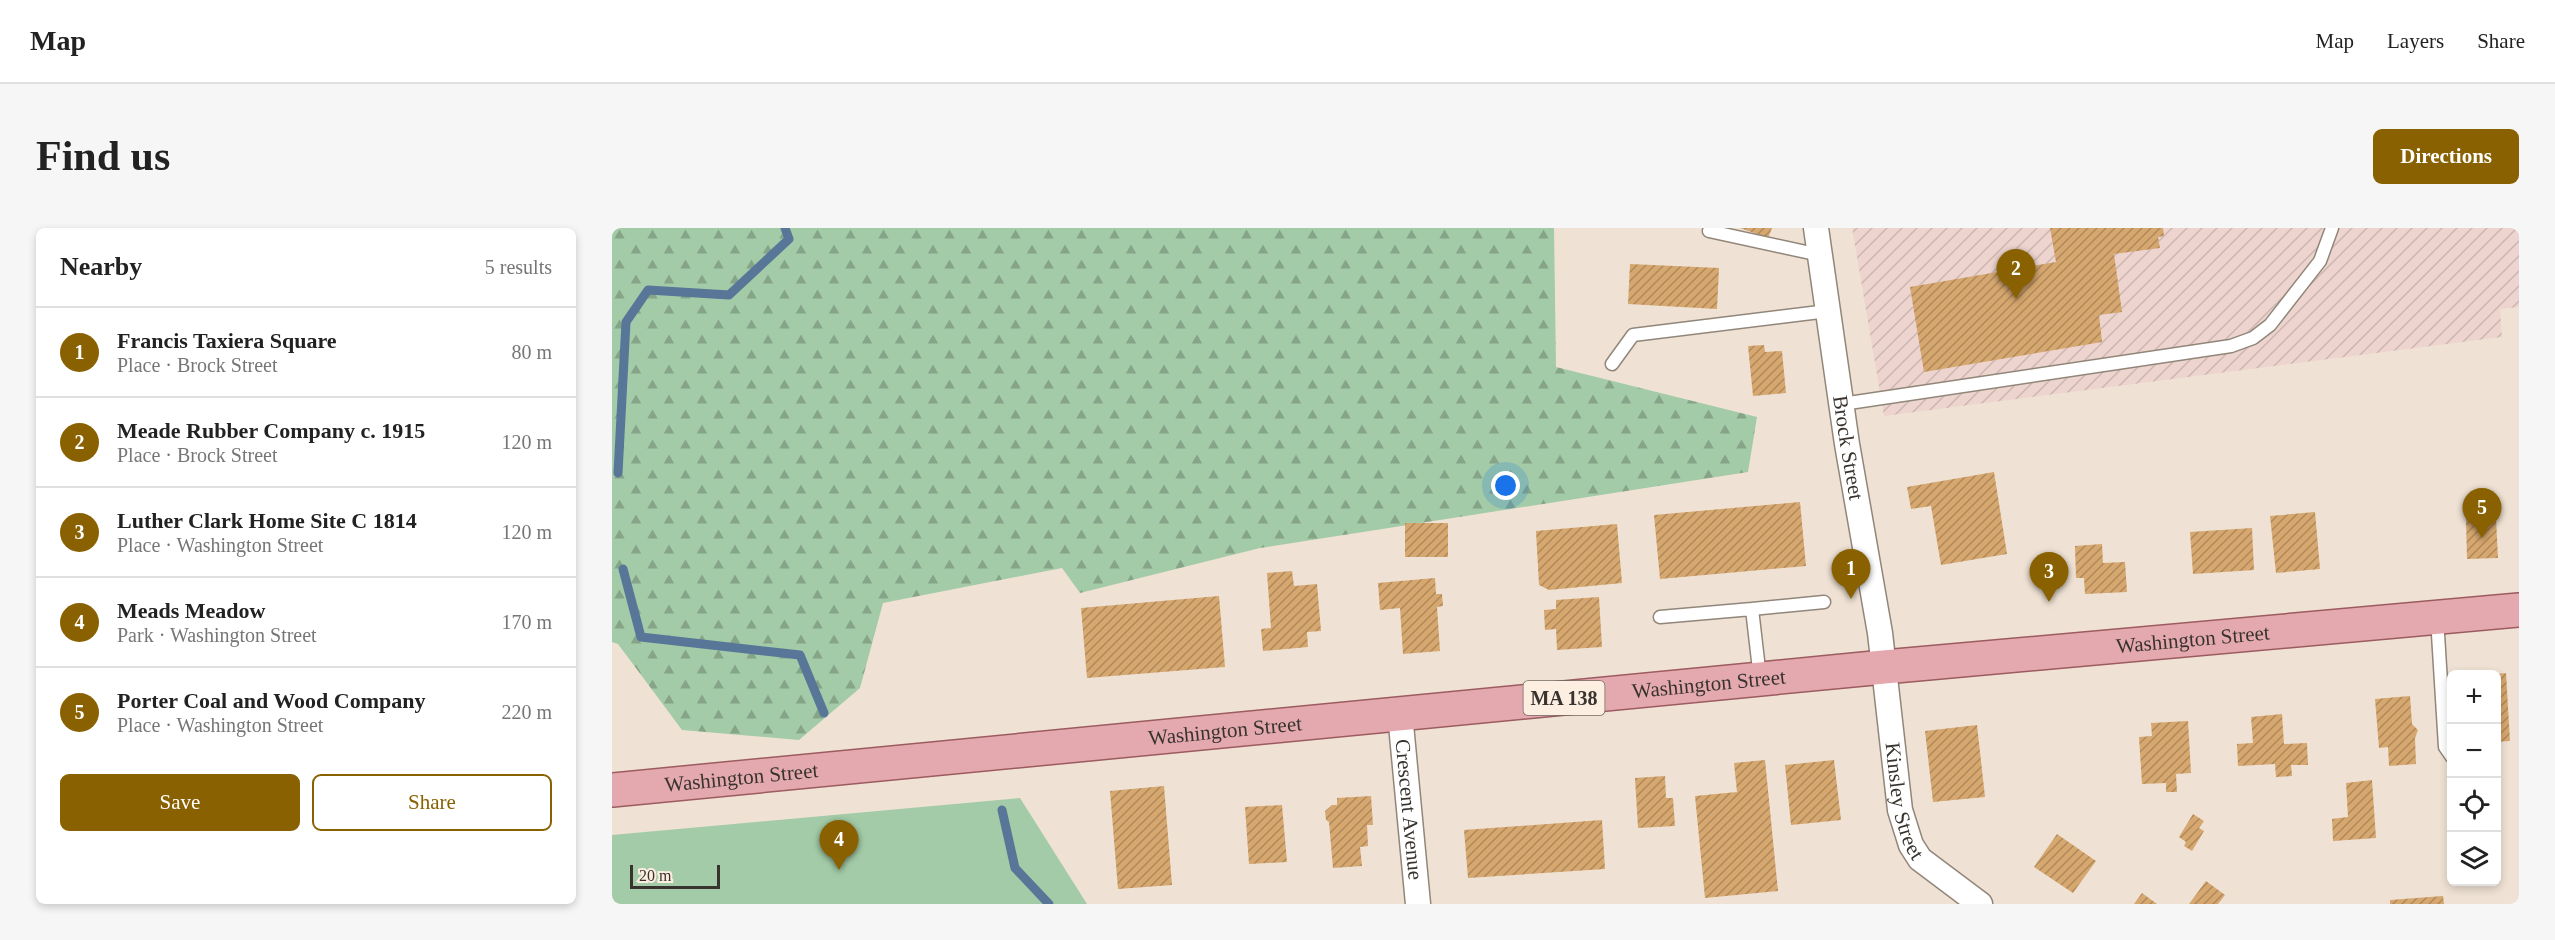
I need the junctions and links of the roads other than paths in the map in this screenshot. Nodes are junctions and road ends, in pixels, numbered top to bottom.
1 (1816, 228) edge
2 (2332, 228) edge
3 (1710, 231) dead end
4 (1820, 255) junction
5 (1828, 311) junction
6 (1612, 364) dead end
7 (1842, 404) junction
8 (1824, 602) dead end
9 (1752, 609) junction
10 (2519, 609) edge
11 (1660, 617) dead end
12 (2437, 617) junction
13 (1884, 667) junction
14 (1760, 679) junction
15 (1400, 714) junction
16 (2447, 750) edge
17 (612, 790) edge
18 (1418, 904) edge
19 (1980, 904) edge

1 - 4 street, Brock Street
2 - 7 lane
3 - 4 lane
4 - 5 street, Brock Street
5 - 6 lane
5 - 7 street, Brock Street
7 - 13 street, Brock Street
8 - 9 lane
9 - 11 lane
9 - 14 lane
10 - 12 main road, Washington Street / MA 138
12 - 13 main road, Washington Street / MA 138
12 - 16 lane
13 - 14 main road, Washington Street / MA 138
13 - 19 street, Kinsley Street
14 - 15 main road, Washington Street / MA 138
15 - 17 main road, Washington Street / MA 138
15 - 18 street, Crescent Avenue

